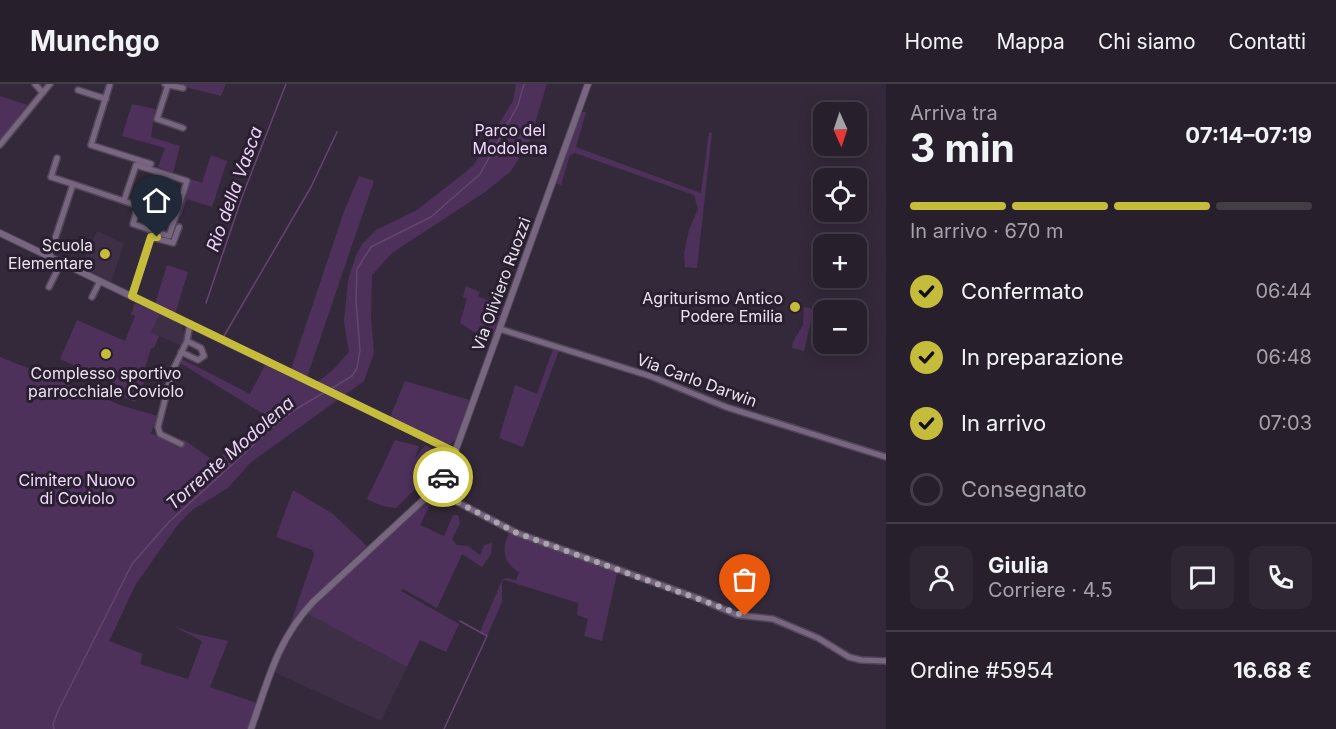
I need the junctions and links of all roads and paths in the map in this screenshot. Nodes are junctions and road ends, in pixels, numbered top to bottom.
1 (36, 84) edge
2 (50, 84) edge
3 (110, 84) edge
4 (166, 84) edge
5 (588, 84) edge
6 (183, 88) dead end
7 (78, 90) dead end
8 (43, 93) junction
9 (106, 99) junction
10 (183, 128) dead end
11 (0, 145) edge
12 (57, 158) dead end
13 (152, 164) dead end
14 (73, 184) junction
15 (124, 201) junction
16 (179, 227) dead end
17 (0, 233) edge
18 (49, 257) junction
19 (61, 262) junction
20 (100, 281) junction
21 (49, 287) dead end
22 (132, 296) junction
23 (92, 297) dead end
24 (190, 324) junction
25 (500, 329) junction
26 (187, 341) junction
27 (181, 352) junction
28 (181, 444) dead end
29 (455, 452) junction
30 (886, 457) edge
31 (434, 490) junction
32 (886, 662) edge
33 (251, 729) edge

1 - 8 street
2 - 8 street
3 - 9 street
4 - 6 street
4 - 10 street
5 - 25 street, Via Oliviero Ruozzi
7 - 9 street
8 - 11 street
9 - 13 street
12 - 14 street
14 - 15 street
14 - 18 street
15 - 15 street
16 - 22 street
17 - 18 street
18 - 19 street
19 - 20 street
19 - 21 street
20 - 22 street
20 - 23 street
22 - 24 street
24 - 26 street
24 - 29 street
25 - 29 street, Via Oliviero Ruozzi
25 - 30 street, Via Carlo Darwin
26 - 27 street
26 - 27 street
27 - 28 street
29 - 31 street, Via Oliviero Ruozzi
31 - 32 street
31 - 33 street, Via Oliviero Ruozzi

